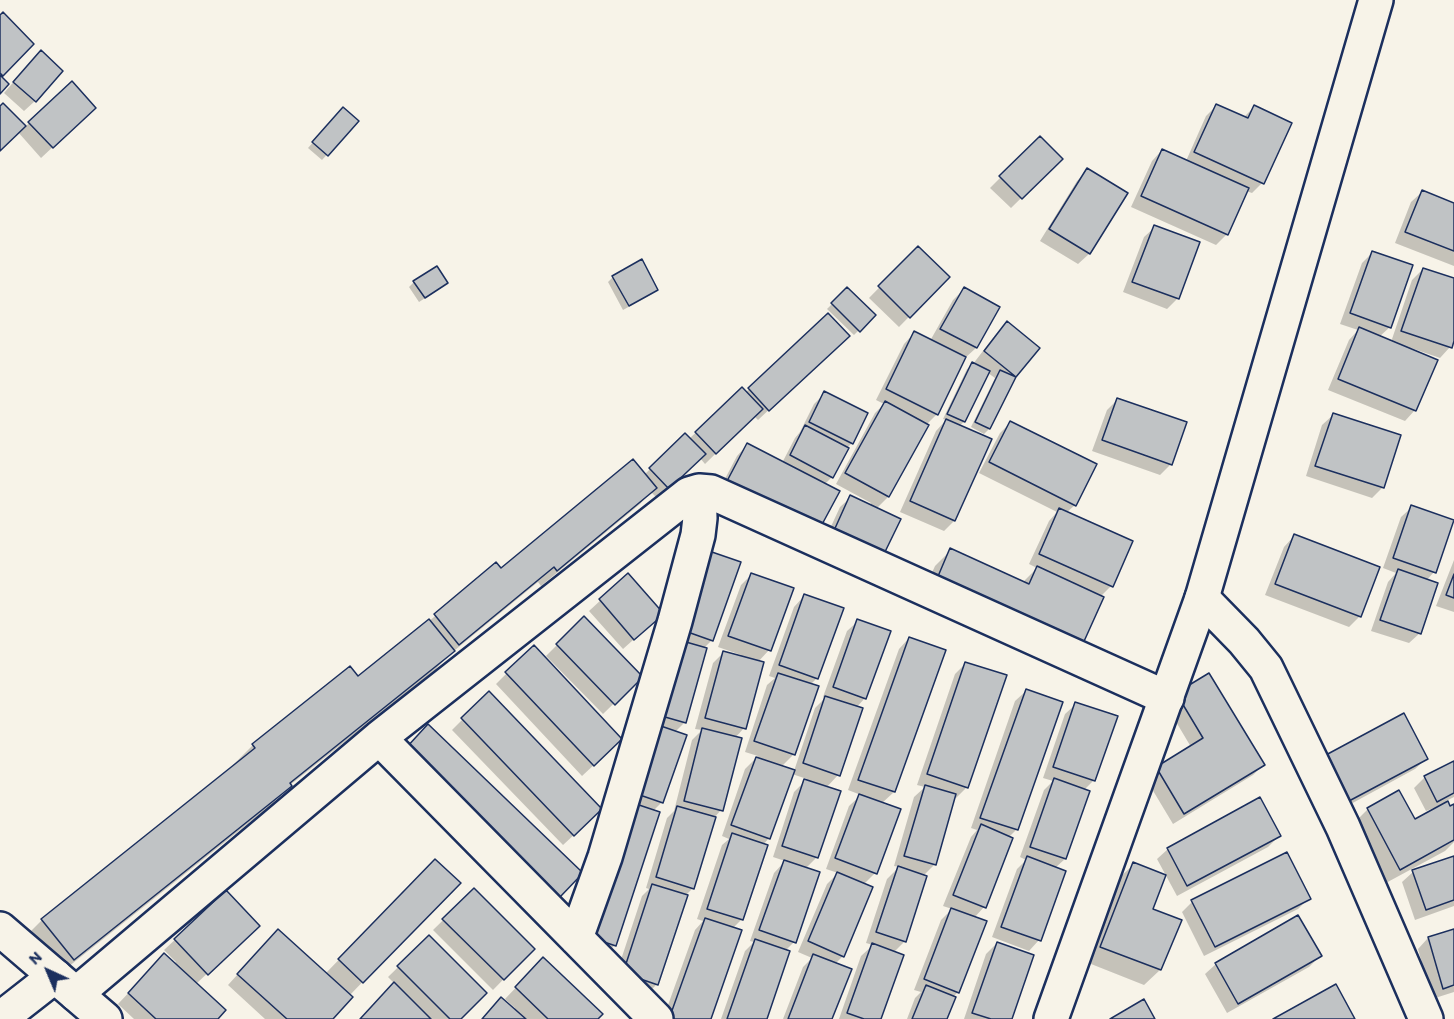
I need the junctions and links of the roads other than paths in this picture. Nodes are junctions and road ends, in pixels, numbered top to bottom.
1 (1377, 0) edge
2 (699, 491) junction
3 (1202, 598) junction
4 (1167, 698) junction
5 (379, 738) junction
6 (0, 929) edge
7 (576, 938) junction
8 (66, 985) junction
9 (0, 1019) edge
10 (105, 1019) edge
11 (656, 1019) edge
12 (1051, 1019) edge
13 (1426, 1019) edge

1 - 3 street
2 - 4 street
2 - 5 street
2 - 7 street
3 - 4 street
3 - 13 street
4 - 12 street
5 - 7 street
5 - 8 street
6 - 8 street
7 - 11 street
8 - 9 street
8 - 10 street

